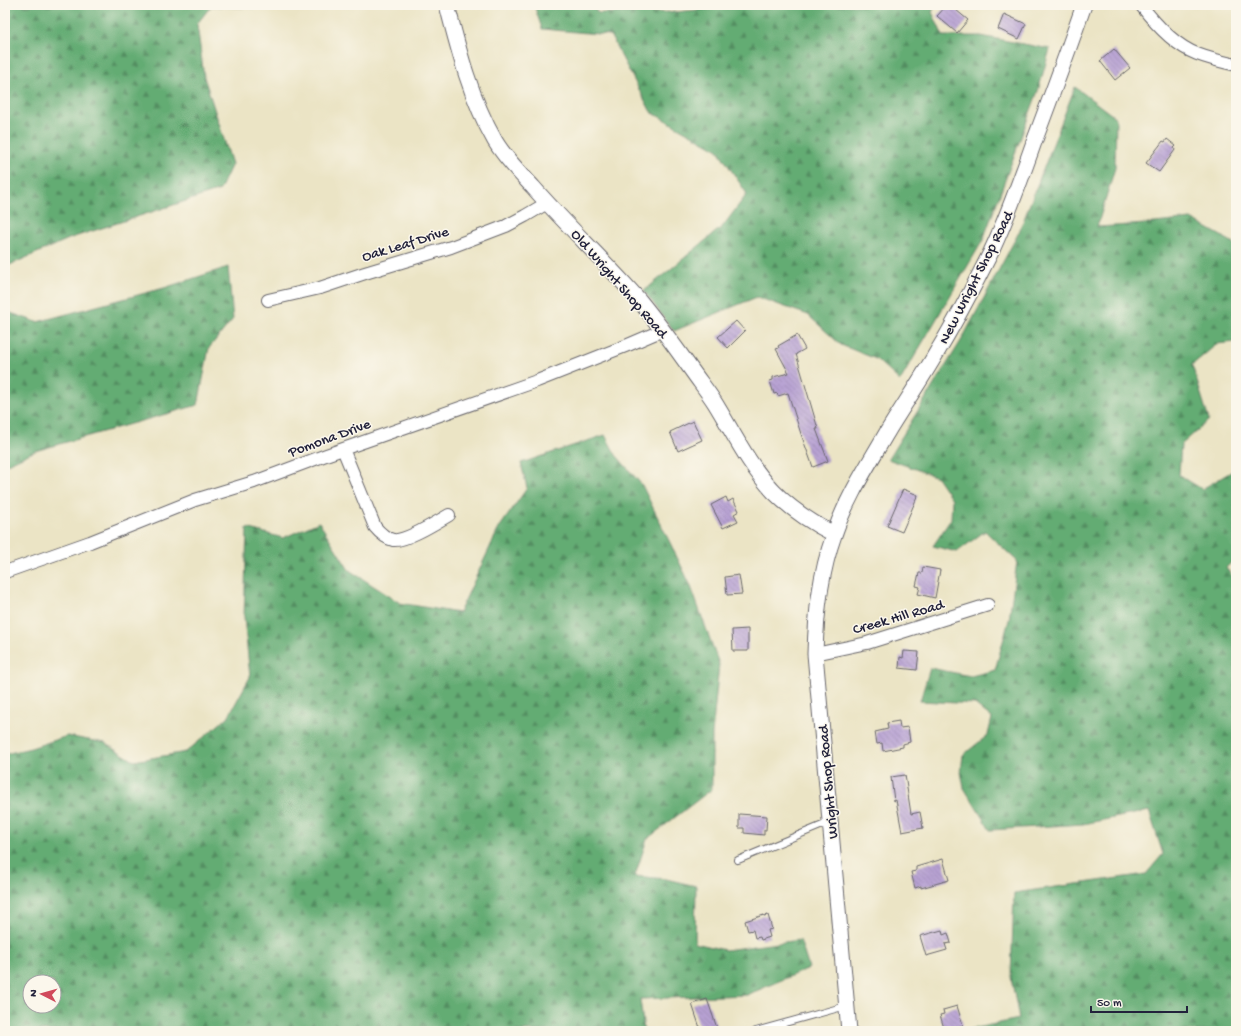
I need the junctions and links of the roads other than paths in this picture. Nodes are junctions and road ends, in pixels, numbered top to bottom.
1 (447, 5) edge
2 (1084, 5) edge
3 (1141, 5) edge
4 (1236, 65) edge
5 (547, 202) junction
6 (268, 300) dead end
7 (663, 330) junction
8 (343, 449) junction
9 (449, 515) dead end
10 (834, 534) junction
11 (5, 572) edge
12 (988, 605) dead end
13 (815, 654) junction
14 (830, 822) junction
15 (738, 860) dead end
16 (846, 1006) junction
17 (756, 1031) edge
18 (848, 1031) edge

1 - 5 street, Old Wright Shop Road
2 - 10 street, New Wright Shop Road
3 - 4 street
5 - 6 street, Oak Leaf Drive
5 - 7 street, Old Wright Shop Road
7 - 8 street, Pomona Drive
7 - 10 street, Old Wright Shop Road
8 - 9 street
8 - 11 street, Pomona Drive
10 - 13 street, Wright Shop Road
12 - 13 street, Creek Hill Road
13 - 14 street, Wright Shop Road
14 - 15 lane
14 - 16 street, Wright Shop Road
16 - 17 lane
16 - 18 street, Wright Shop Road

